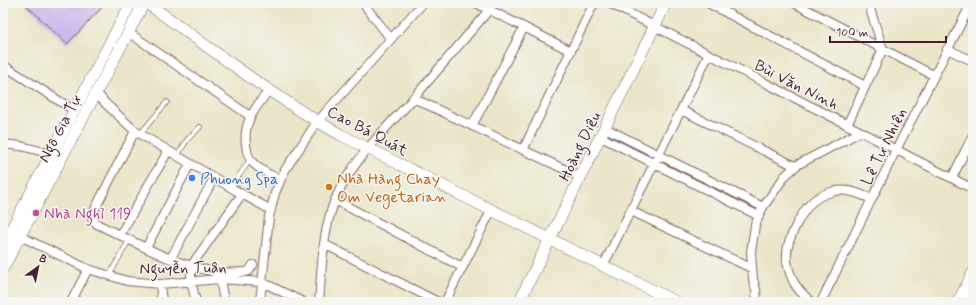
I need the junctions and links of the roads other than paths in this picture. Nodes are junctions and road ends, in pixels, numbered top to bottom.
1 (131, 3) edge
2 (145, 3) edge
3 (363, 3) edge
4 (476, 3) edge
5 (594, 3) edge
6 (609, 3) edge
7 (666, 3) edge
8 (708, 3) edge
9 (794, 3) edge
10 (870, 3) edge
11 (418, 5) edge
12 (970, 6) edge
13 (489, 10) junction
14 (655, 26) junction
15 (524, 27) junction
16 (128, 32) junction
17 (391, 39) junction
18 (947, 48) junction
19 (883, 49) junction
20 (571, 51) junction
21 (709, 54) junction
22 (973, 61) edge
23 (3, 65) edge
24 (933, 75) junction
25 (865, 86) junction
26 (93, 88) junction
27 (269, 90) junction
28 (413, 98) junction
29 (167, 102) dead end
30 (681, 110) junction
31 (75, 111) junction
32 (250, 116) junction
33 (317, 122) junction
34 (847, 125) junction
35 (472, 126) junction
36 (200, 127) dead end
37 (603, 132) junction
38 (860, 132) junction
39 (138, 133) junction
40 (973, 136) edge
41 (3, 144) edge
42 (366, 149) junction
43 (523, 150) junction
44 (896, 150) junction
45 (168, 151) junction
46 (659, 155) junction
47 (177, 156) junction
48 (56, 157) junction
49 (250, 160) junction
50 (190, 164) junction
51 (654, 164) junction
52 (795, 166) junction
53 (581, 177) junction
54 (214, 178) junction
55 (952, 178) junction
56 (280, 180) junction
57 (230, 188) junction
58 (973, 189) edge
59 (242, 194) junction
60 (872, 198) junction
61 (335, 200) junction
62 (763, 207) junction
63 (271, 210) junction
64 (491, 210) junction
65 (631, 211) junction
66 (759, 216) junction
67 (15, 234) junction
68 (120, 235) junction
69 (129, 239) junction
70 (550, 240) junction
71 (324, 244) junction
72 (3, 245) edge
73 (146, 248) junction
74 (171, 258) junction
75 (253, 265) dead end
76 (191, 266) junction
77 (603, 266) junction
78 (462, 267) junction
79 (3, 268) edge
80 (751, 268) junction
81 (88, 269) junction
82 (973, 273) edge
83 (109, 276) junction
84 (220, 279) junction
85 (191, 281) junction
86 (262, 282) junction
87 (160, 284) junction
88 (973, 297) edge
89 (71, 302) edge
90 (162, 302) edge
91 (196, 302) edge
92 (224, 302) edge
93 (260, 302) edge
94 (303, 302) edge
95 (319, 302) edge
96 (438, 302) edge
97 (445, 302) edge
98 (520, 302) edge
99 (676, 302) edge
100 (757, 302) edge
101 (811, 302) edge
102 (822, 302) edge
103 (958, 302) edge
104 (970, 302) edge

1 - 26 street, Ngô Gia Tự
2 - 16 street, Ngô Gia Tự
2 - 27 street, Cao Bá Quát
3 - 17 street
4 - 13 street
5 - 20 street
6 - 14 street, Bùi Văn Ninh
7 - 14 street, Hoàng Diệu
8 - 25 street
9 - 19 street
10 - 19 street
11 - 17 street
12 - 18 street, Lê Tự Nhiên
13 - 15 street
13 - 28 street
14 - 21 street, Bùi Văn Ninh
14 - 37 street, Hoàng Diệu
15 - 20 street
15 - 35 street
16 - 26 street, Ngô Gia Tự
16 - 32 street
17 - 33 street
18 - 22 street
18 - 24 street, Lê Tự Nhiên
19 - 24 street
19 - 25 street
20 - 43 street
21 - 30 street
21 - 34 street, Bùi Văn Ninh
23 - 31 street
24 - 44 street, Lê Tự Nhiên
25 - 34 street
26 - 31 street, Ngô Gia Tự
26 - 39 street
26 - 48 street, Ngô Gia Tự
27 - 32 street
27 - 33 street, Cao Bá Quát
28 - 35 street
28 - 42 street
29 - 39 lane
30 - 46 street
30 - 52 street
31 - 48 street, Ngô Gia Tự
32 - 49 street
33 - 42 street, Cao Bá Quát
33 - 56 street
34 - 38 street, Bùi Văn Ninh
35 - 43 street
36 - 47 lane
37 - 46 street
37 - 51 street
37 - 53 street, Hoàng Diệu
38 - 44 street, Bùi Văn Ninh
38 - 52 street
39 - 45 street
39 - 68 street
40 - 55 street
41 - 48 street
42 - 61 street
42 - 64 street, Cao Bá Quát
43 - 53 street
44 - 55 street, Bùi Văn Ninh
44 - 60 street, Lê Tự Nhiên
45 - 47 street
45 - 68 street
46 - 51 street
46 - 62 street
47 - 50 street
48 - 67 street, Ngô Gia Tự
49 - 56 street
49 - 57 lane
50 - 54 street
50 - 73 street
51 - 65 street
51 - 66 street
52 - 62 street
53 - 70 street, Hoàng Diệu
54 - 57 street
54 - 74 street
55 - 58 street, Bùi Văn Ninh
56 - 63 street
57 - 59 street
59 - 63 street
59 - 76 street
60 - 101 street
60 - 102 street, Lê Tự Nhiên
61 - 71 street
61 - 78 street
62 - 66 street
63 - 86 street
64 - 70 street, Cao Bá Quát
64 - 78 street
65 - 77 street
65 - 80 street
66 - 80 street
67 - 72 street, Ngô Gia Tự
67 - 79 street, Ngô Gia Tự
67 - 81 street, Nguyễn Tuân
68 - 69 street
69 - 73 street
69 - 83 lane
70 - 77 street, Cao Bá Quát
70 - 98 street, Hoàng Diệu
71 - 95 street
71 - 96 street
73 - 74 street
74 - 76 street
75 - 76 street
76 - 85 street
77 - 99 street, Cao Bá Quát
78 - 97 street
80 - 100 street
81 - 83 street, Nguyễn Tuân
81 - 89 street
82 - 103 street
83 - 87 street, Nguyễn Tuân
84 - 85 street, Nguyễn Tuân
84 - 86 street, Nguyễn Tuân
84 - 92 street
85 - 87 street, Nguyễn Tuân
85 - 91 street
86 - 93 street
86 - 94 street, Nguyễn Tuân
87 - 90 street
88 - 104 street

